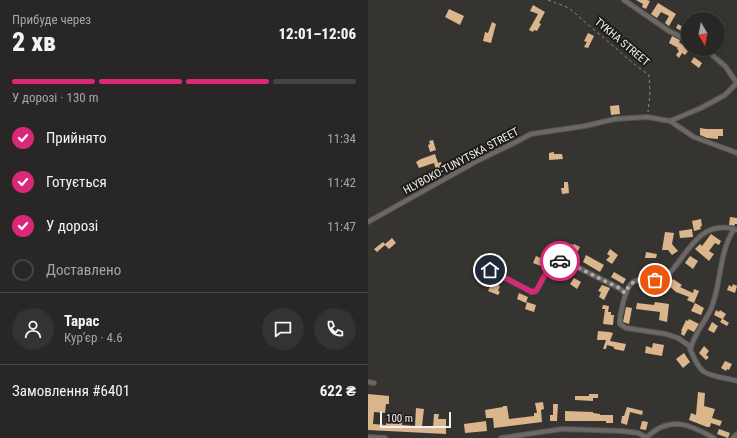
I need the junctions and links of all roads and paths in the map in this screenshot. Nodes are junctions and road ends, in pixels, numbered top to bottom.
1 (548, 0) edge
2 (624, 0) edge
3 (681, 37) edge
4 (713, 56) edge
5 (737, 83) edge
6 (647, 117) junction
7 (670, 121) junction
8 (737, 153) edge
9 (368, 222) edge
10 (735, 230) edge
11 (490, 270) dead end
12 (625, 293) junction
13 (691, 347) junction
14 (737, 381) edge
15 (368, 382) edge
16 (374, 383) dead end
17 (737, 434) edge
18 (368, 437) edge
19 (385, 438) edge
20 (501, 438) edge
21 (646, 438) edge
22 (714, 438) edge
23 (733, 438) edge

1 - 6 path, TYKHA STREET
2 - 3 street
4 - 5 street
5 - 7 street
6 - 7 street, HLYBOKO-TUNYTSKA STREET
6 - 9 street, HLYBOKO-TUNYTSKA STREET
7 - 8 street
10 - 12 street
10 - 13 street
11 - 12 street
12 - 13 street
13 - 14 street
15 - 16 street
17 - 23 street
18 - 19 street
20 - 21 street
21 - 22 street

